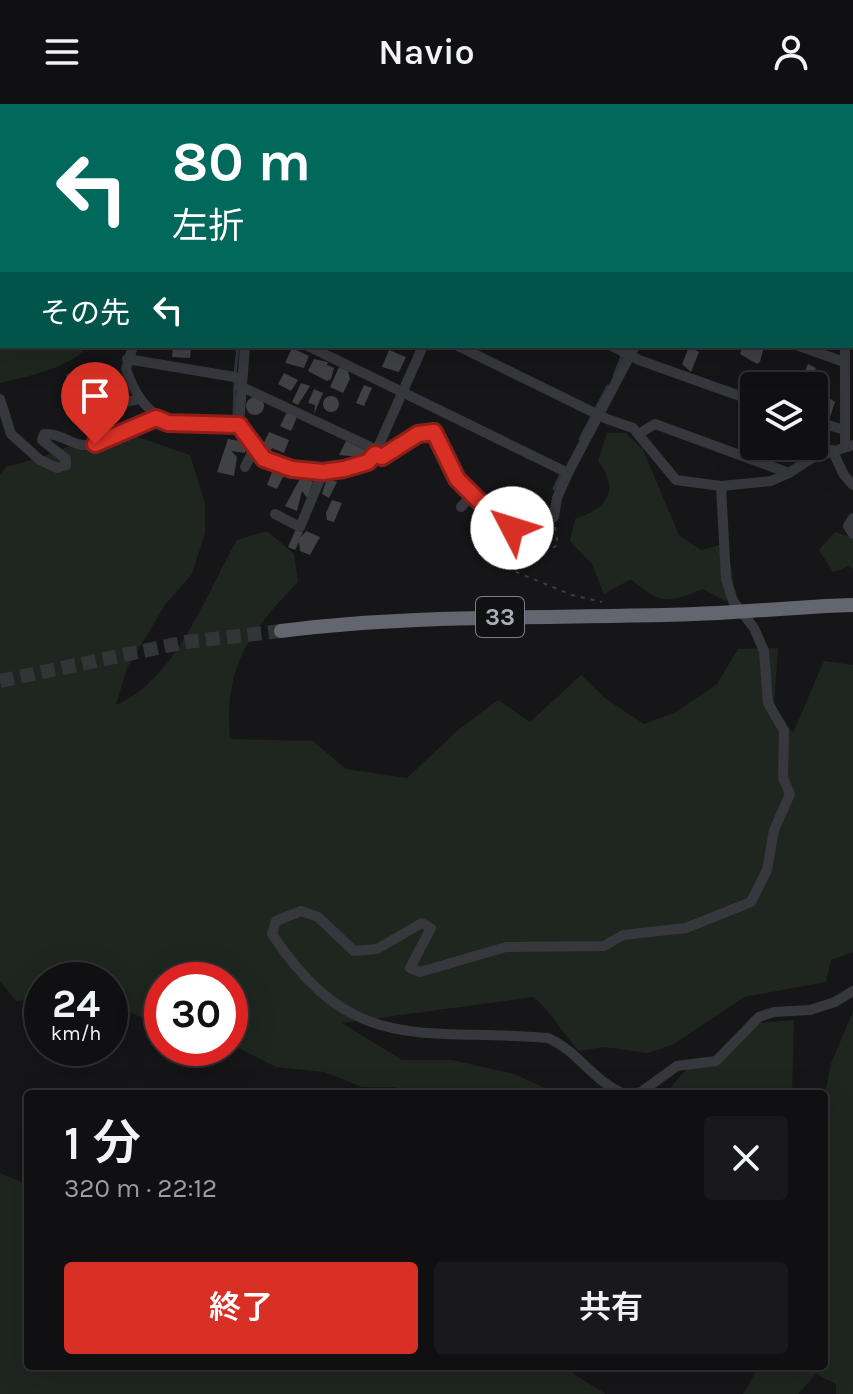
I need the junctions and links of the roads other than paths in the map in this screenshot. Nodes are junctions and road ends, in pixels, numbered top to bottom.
1 (132, 348) edge
2 (245, 348) edge
3 (312, 348) edge
4 (422, 348) edge
5 (462, 348) edge
6 (805, 348) edge
7 (845, 348) edge
8 (632, 350) edge
9 (127, 359) junction
10 (844, 362) junction
11 (240, 382) junction
12 (81, 390) dead end
13 (401, 391) junction
14 (740, 395) edge
15 (0, 399) edge
16 (139, 399) junction
17 (600, 415) junction
18 (156, 418) junction
19 (239, 425) junction
20 (828, 425) edge
21 (845, 430) junction
22 (640, 433) junction
23 (849, 445) edge
24 (254, 449) junction
25 (832, 450) junction
26 (375, 452) junction
27 (245, 467) dead end
28 (323, 472) junction
29 (568, 473) junction
30 (789, 473) junction
31 (853, 485) edge
32 (721, 486) junction
33 (473, 494) junction
34 (461, 507) dead end
35 (275, 514) dead end
36 (853, 518) edge
37 (853, 534) edge
38 (853, 605) edge
39 (281, 631) tunnel mouth
40 (853, 991) edge
41 (614, 1090) edge
42 (644, 1090) edge

1 - 9 street
2 - 11 street
3 - 13 street
4 - 13 street
5 - 17 street
6 - 10 street
7 - 10 street
8 - 14 street
8 - 17 street
9 - 11 street
9 - 16 street
10 - 21 street
11 - 19 street
11 - 26 street
12 - 16 street
13 - 26 street
13 - 29 street
15 - 18 street
16 - 18 street
17 - 22 street
17 - 29 street
18 - 19 street
19 - 24 street
20 - 21 street
21 - 23 street
22 - 30 street
22 - 32 street
23 - 25 street
24 - 27 street
24 - 28 street
25 - 30 street
25 - 31 street
26 - 28 street
26 - 33 street
28 - 35 street
29 - 33 street
30 - 32 street
32 - 41 street
33 - 34 street
36 - 37 street
38 - 39 highway, 33, bridge
40 - 42 street

